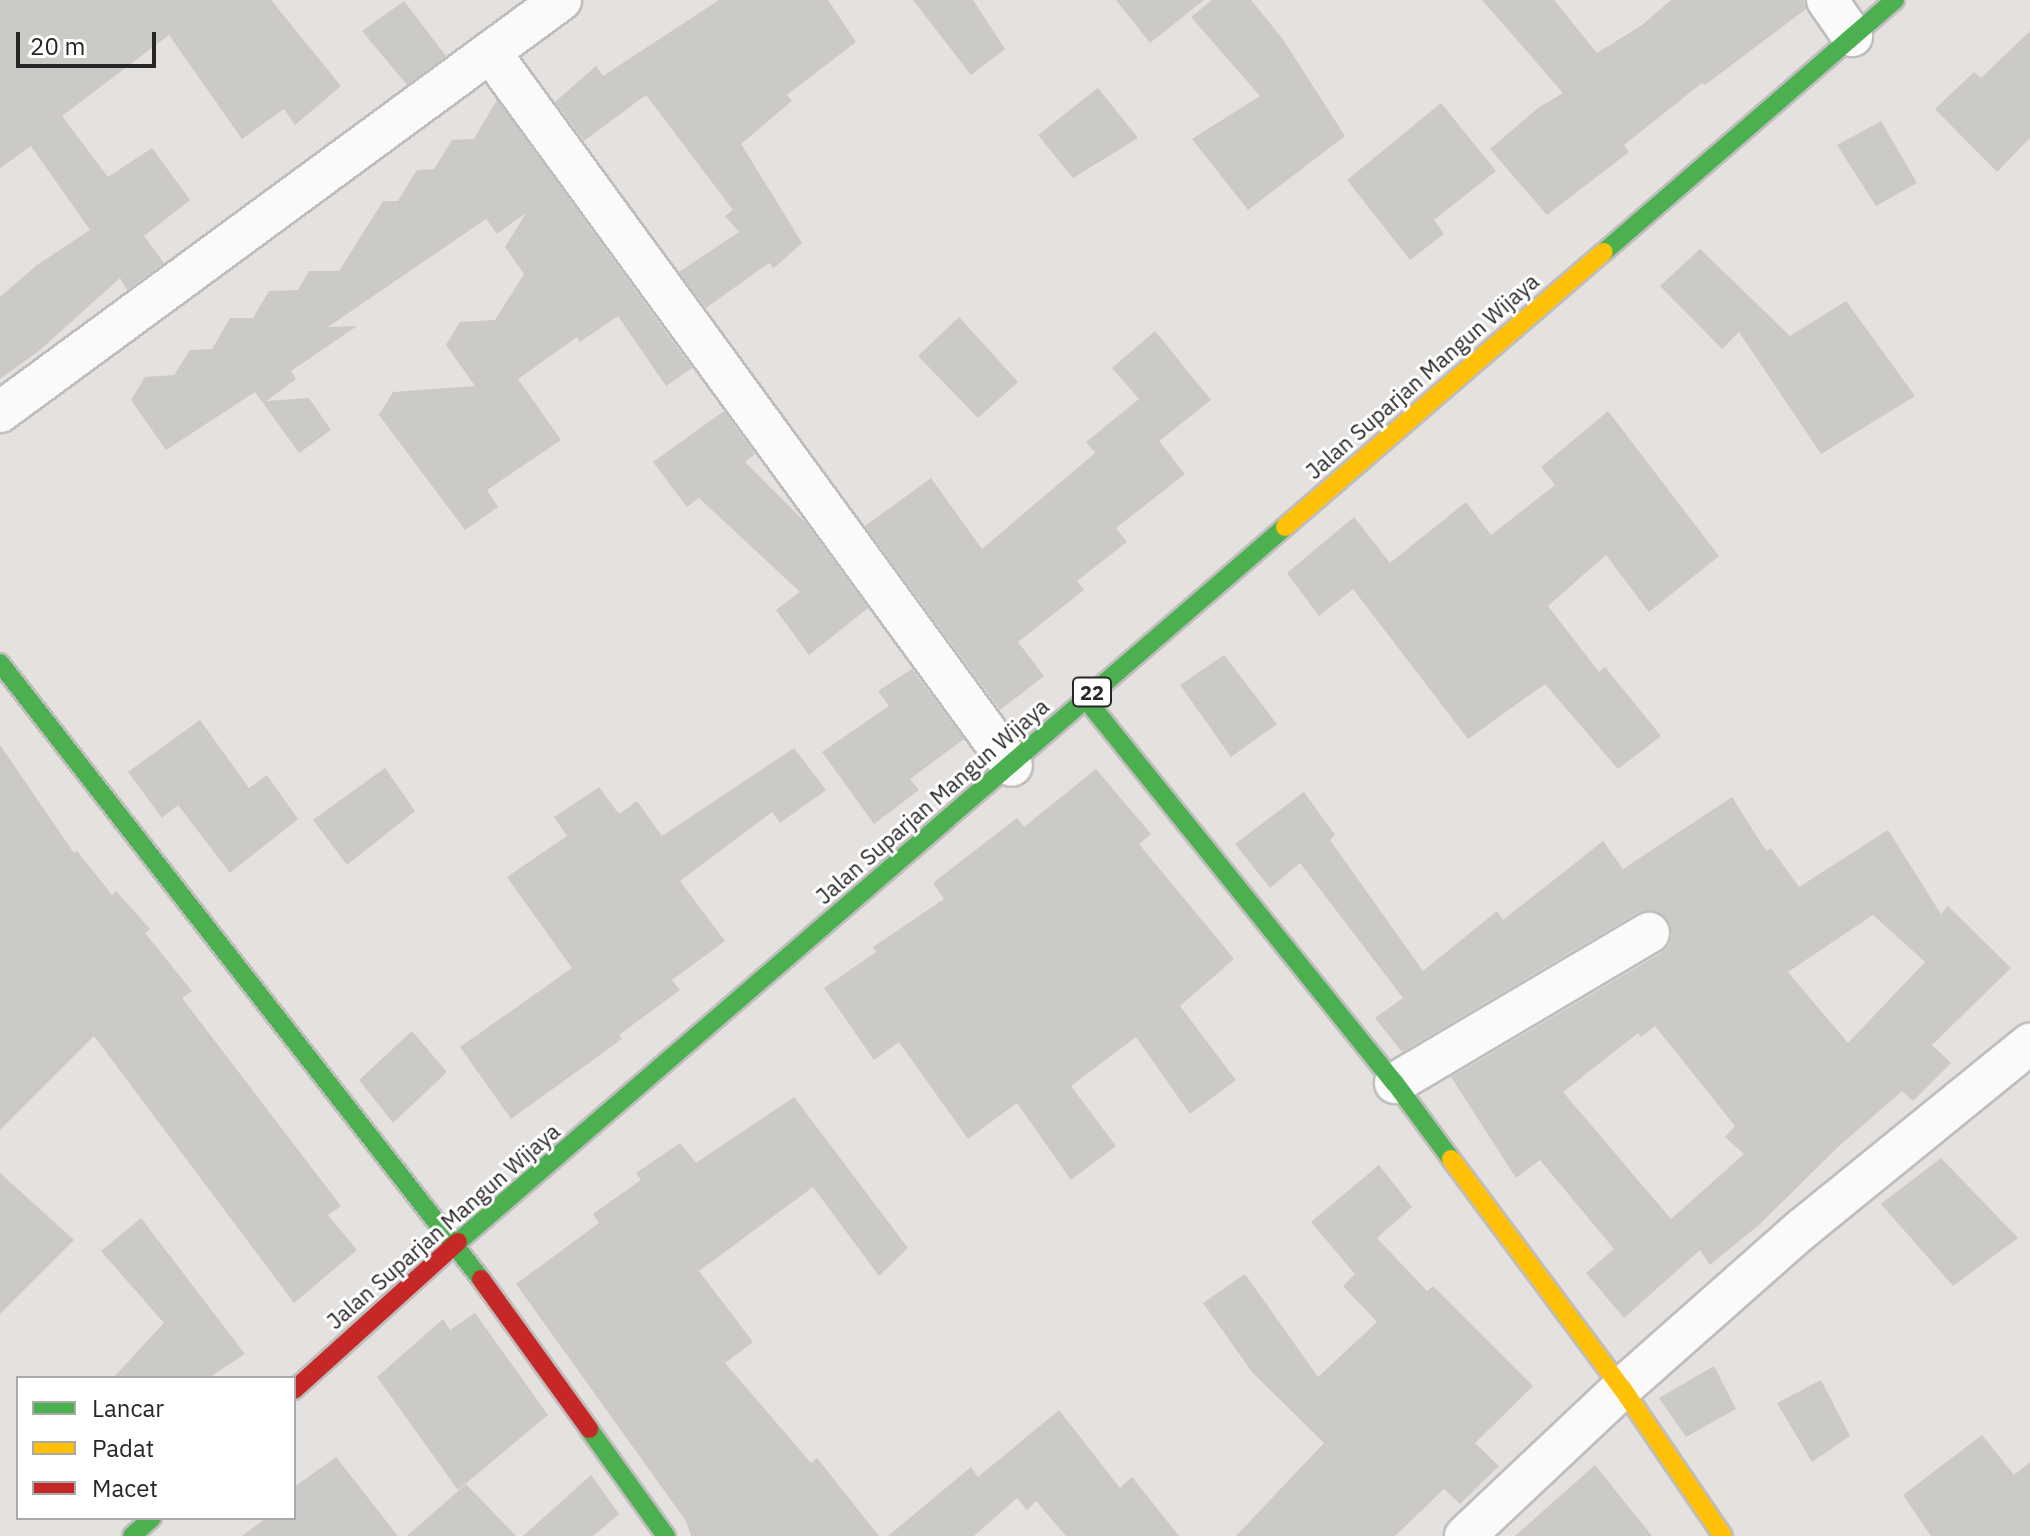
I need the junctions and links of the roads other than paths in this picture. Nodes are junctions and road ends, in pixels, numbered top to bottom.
1 (561, 0) edge
2 (1827, 0) edge
3 (1895, 0) edge
4 (1852, 36) junction
5 (490, 52) junction
6 (0, 412) edge
7 (0, 663) edge
8 (1085, 698) junction
9 (1012, 766) junction
10 (1649, 933) dead end
11 (2030, 1044) edge
12 (1395, 1083) junction
13 (456, 1244) junction
14 (296, 1388) edge
15 (1622, 1388) junction
16 (150, 1520) edge
17 (132, 1536) edge
18 (666, 1536) edge
19 (1465, 1536) edge
20 (1723, 1536) edge

1 - 5 street
2 - 4 street
3 - 4 main road, Jalan Suparjan Mangun Wijaya / 22
4 - 8 main road, Jalan Suparjan Mangun Wijaya / 22
5 - 6 street
5 - 9 street
7 - 13 main road
8 - 9 main road, Jalan Suparjan Mangun Wijaya / 22
8 - 12 main road
9 - 13 main road, Jalan Suparjan Mangun Wijaya / 22
10 - 12 street
11 - 15 street
12 - 15 main road
13 - 14 main road, Jalan Suparjan Mangun Wijaya / 22
13 - 18 main road
15 - 19 street
15 - 20 main road
16 - 17 main road

